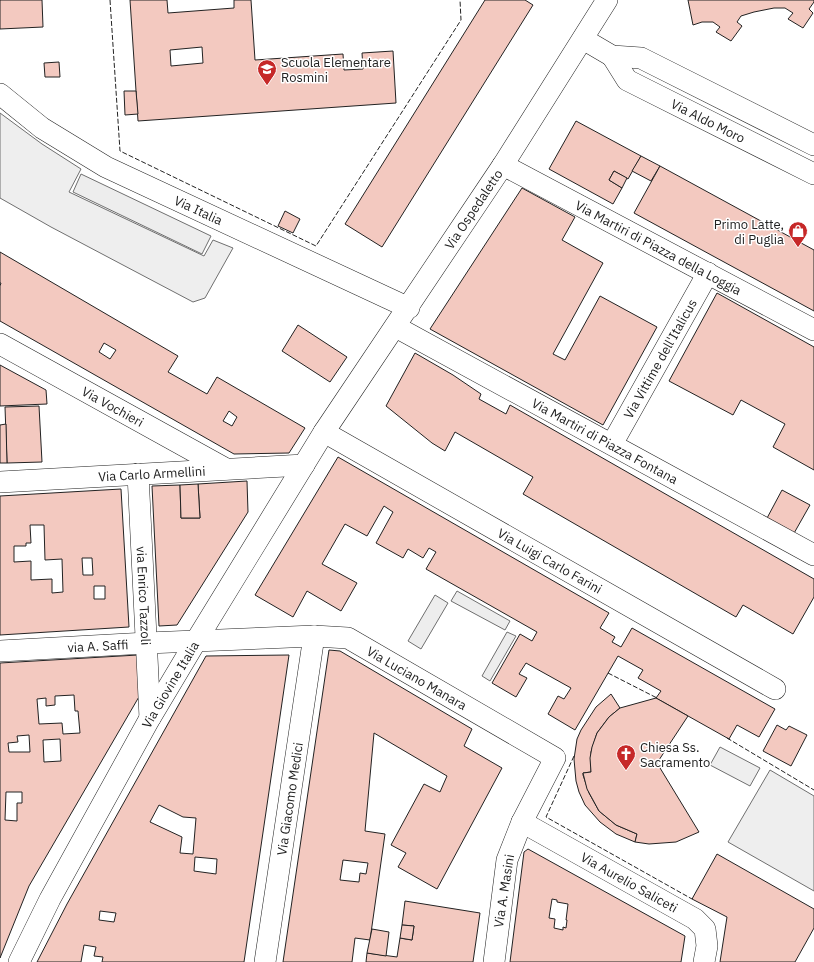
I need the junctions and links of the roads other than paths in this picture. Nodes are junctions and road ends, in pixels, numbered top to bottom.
1 (607, 0) edge
2 (583, 39) junction
3 (612, 56) junction
4 (0, 94) edge
5 (814, 145) edge
6 (503, 165) junction
7 (812, 167) edge
8 (708, 273) junction
9 (408, 308) junction
10 (396, 327) junction
11 (814, 330) edge
12 (0, 344) edge
13 (330, 424) junction
14 (612, 444) junction
15 (304, 465) junction
16 (226, 469) junction
17 (138, 474) junction
18 (0, 482) edge
19 (812, 550) edge
20 (314, 636) junction
21 (196, 641) junction
22 (147, 643) junction
23 (0, 651) edge
24 (775, 690) dead end
25 (150, 718) junction
26 (522, 822) junction
27 (19, 962) edge
28 (265, 962) edge
29 (494, 962) edge
30 (704, 962) edge

1 - 2 street, Via Ospedaletto
2 - 3 street, Via Aldo Moro
2 - 6 street, Via Ospedaletto
3 - 5 street, Via Aldo Moro
3 - 7 street, Via Aldo Moro
4 - 9 street, Via Italia
6 - 8 street, Via Martiri di Piazza della Loggia
6 - 9 street, Via Ospedaletto
8 - 11 street, Via Martiri di Piazza della Loggia
8 - 14 street, Via Vittime dell'Italicus
9 - 10 street, Via Ospedaletto
10 - 13 street, Via Ospedaletto
10 - 14 street, Via Martiri di Piazza Fontana
12 - 16 street, Via Vochieri
13 - 15 street, Via Giovine Italia
13 - 24 street, Via Luigi Carlo Farini
14 - 19 street, Via Martiri di Piazza Fontana
15 - 16 street, Via Carlo Armellini
15 - 21 street, Via Giovine Italia
16 - 17 street, Via Carlo Armellini
17 - 18 street, Via Carlo Armellini
17 - 22 street, via Enrico Tazzoli
20 - 21 street, Via Luciano Manara
20 - 26 street, Via Luciano Manara
20 - 28 street, Via Giacomo Medici
21 - 22 street, via A. Saffi
21 - 25 street, Via Giovine Italia
22 - 23 street, via A. Saffi
22 - 25 street, via Enrico Tazzoli
25 - 27 street, Via Giovine Italia
26 - 29 street, Via A. Masini
26 - 30 street, Via Aurelio Saliceti

